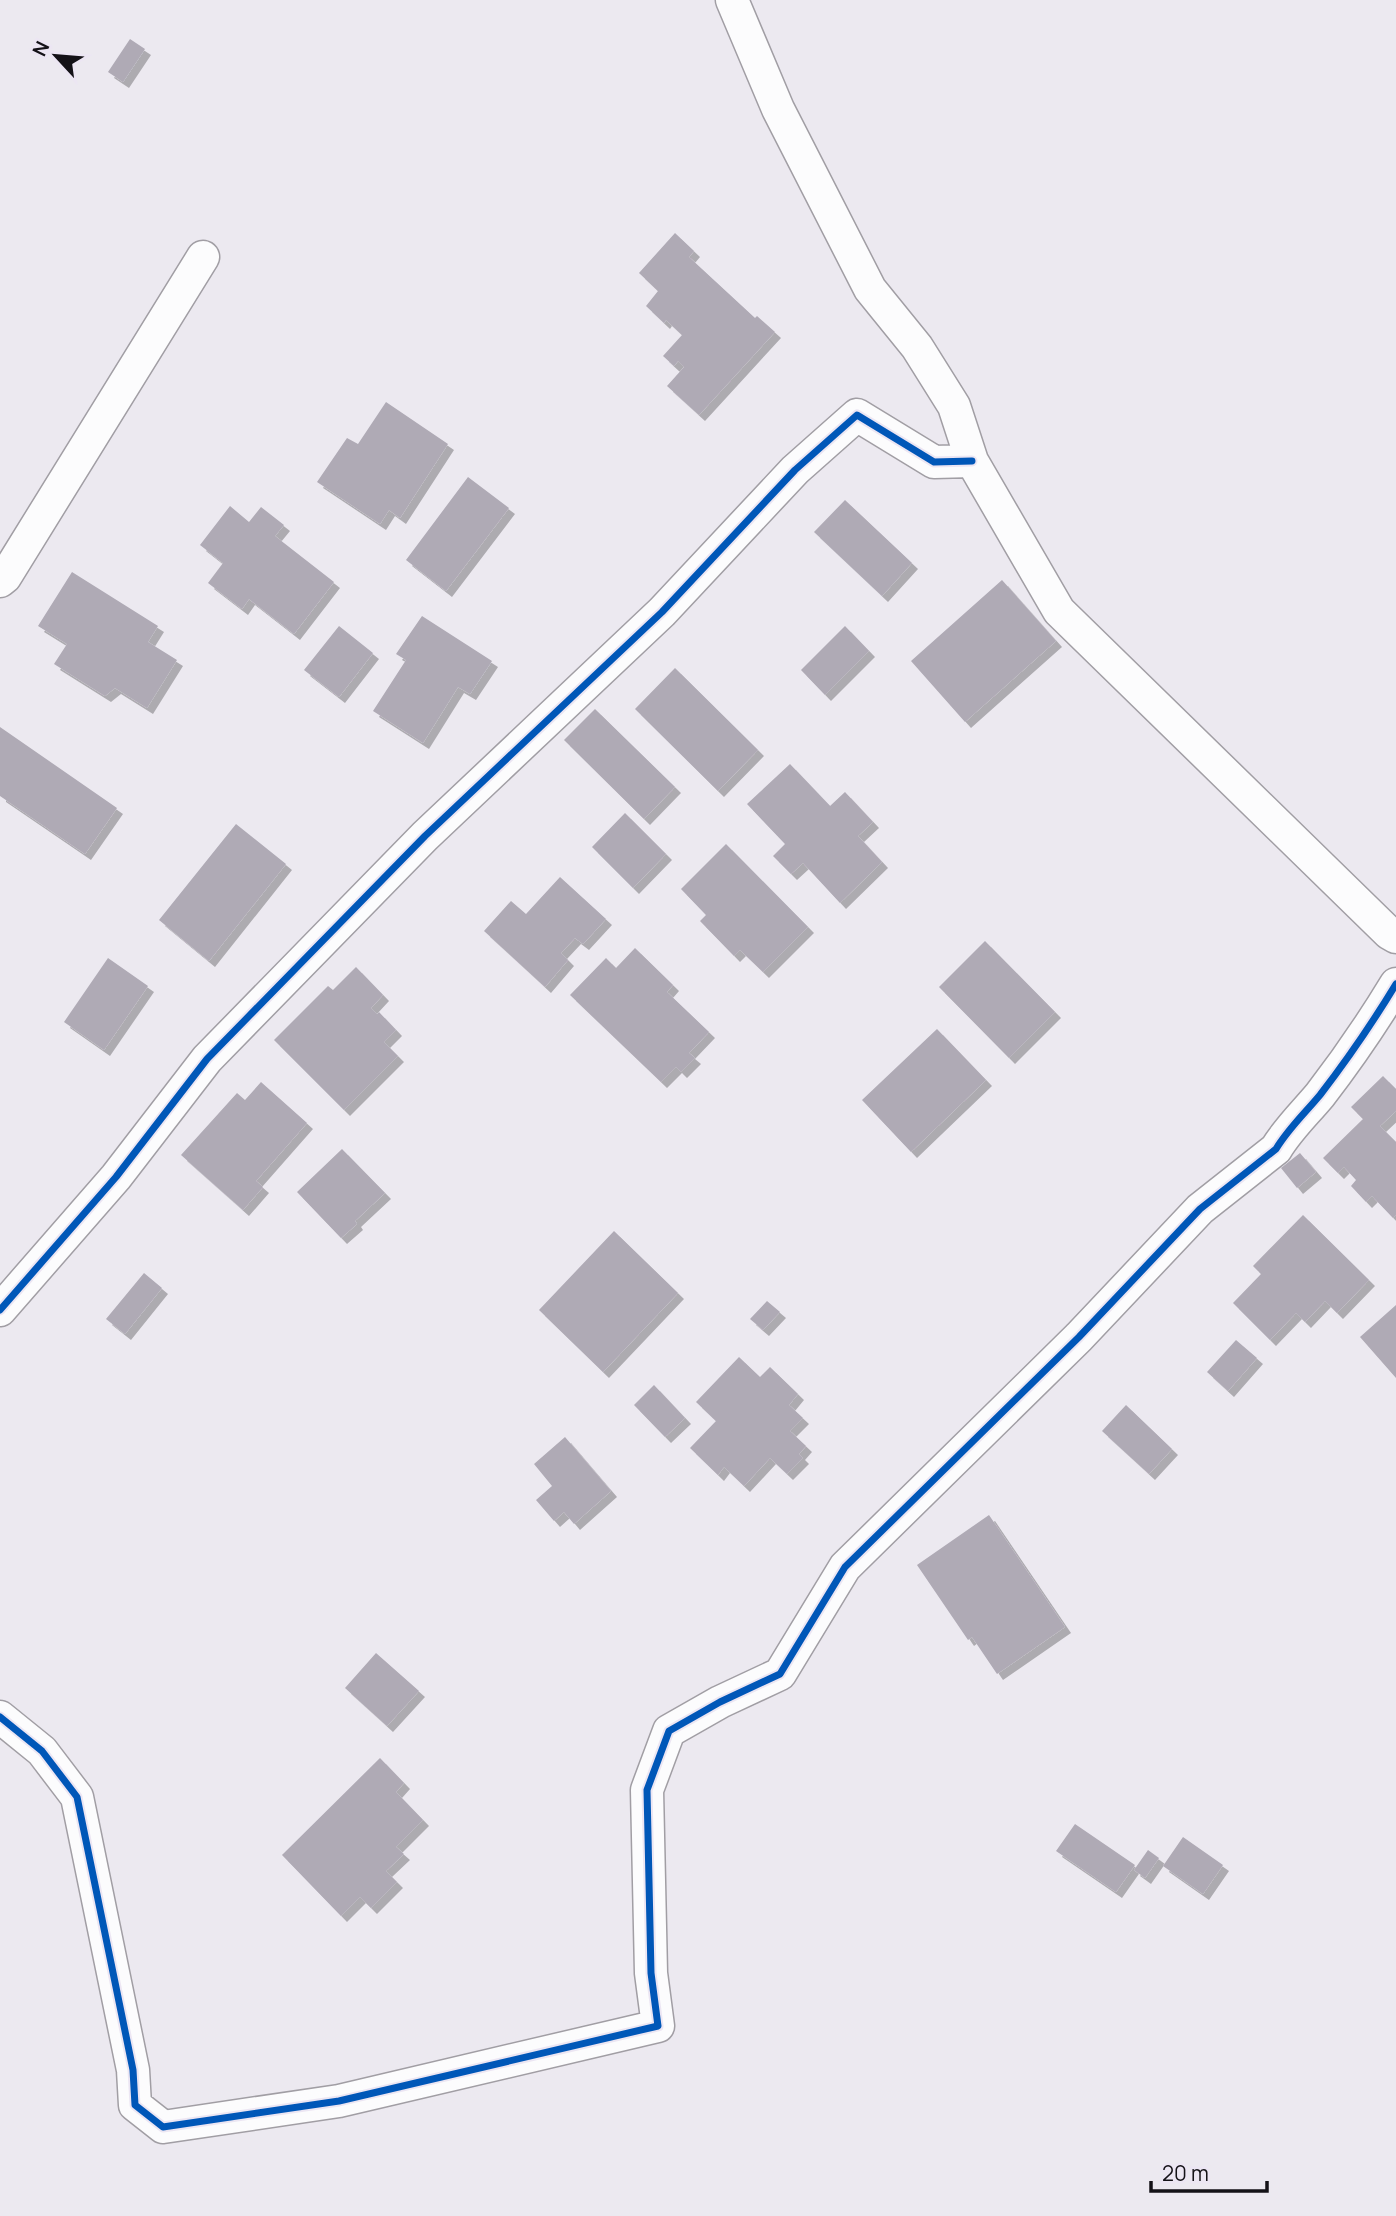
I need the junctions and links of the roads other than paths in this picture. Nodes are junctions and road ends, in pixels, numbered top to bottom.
1 (732, 0) edge
2 (204, 257) dead end
3 (972, 461) junction
4 (0, 581) edge
5 (1396, 937) edge
6 (1396, 984) edge
7 (0, 1310) edge
8 (0, 1717) edge

1 - 3 street
2 - 4 street
3 - 5 street
3 - 7 street
6 - 8 street

